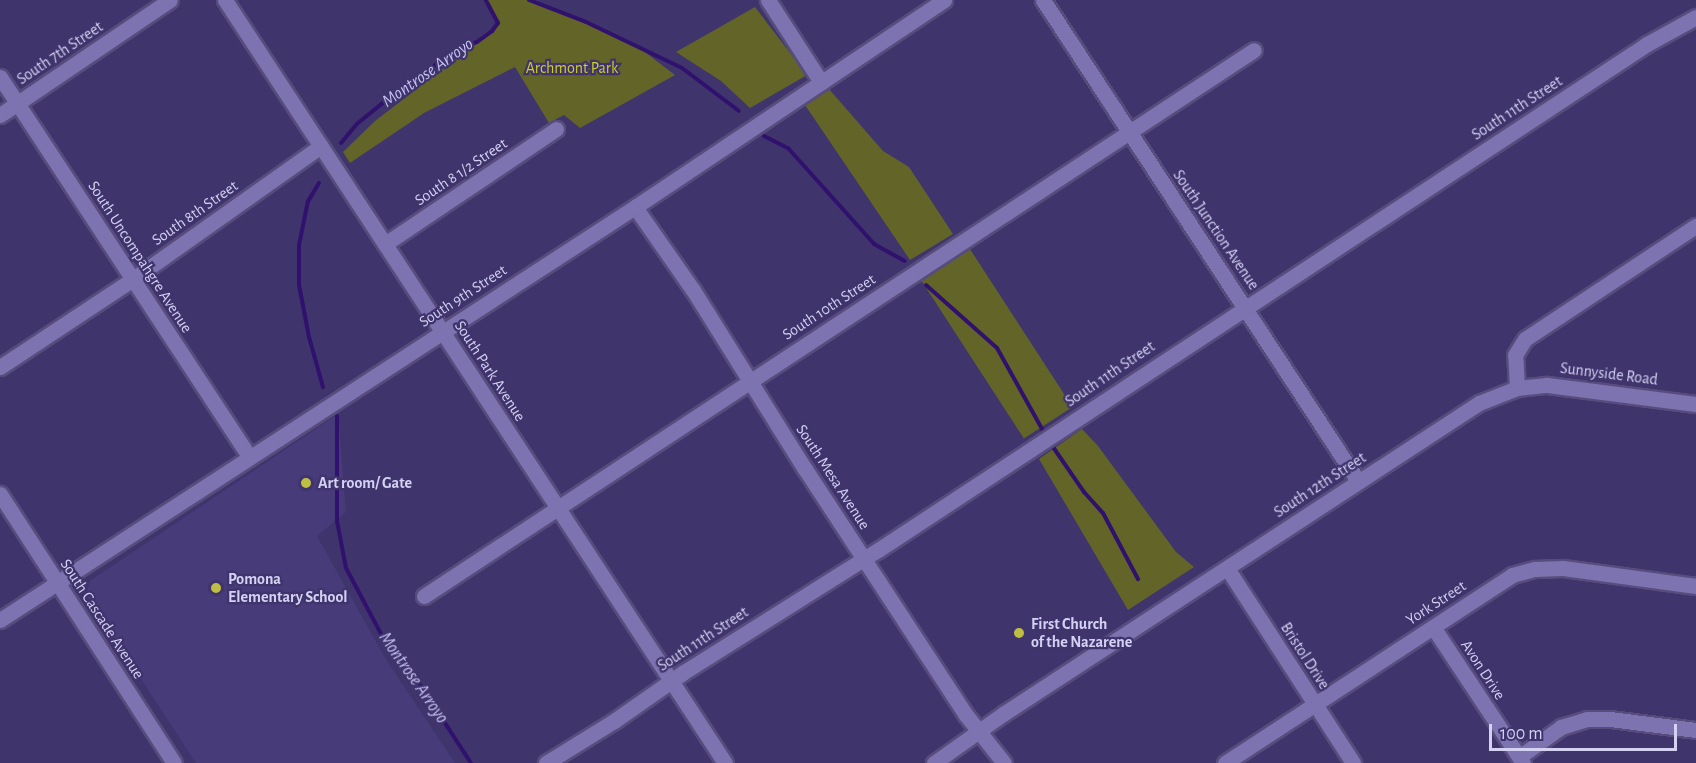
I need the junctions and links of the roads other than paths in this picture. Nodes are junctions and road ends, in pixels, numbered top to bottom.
1 (170, 0) edge
2 (225, 0) edge
3 (768, 0) edge
4 (944, 0) edge
5 (1043, 0) edge
6 (1696, 17) edge
7 (1254, 50) dead end
8 (0, 77) edge
9 (820, 82) junction
10 (18, 103) junction
11 (0, 115) edge
12 (556, 129) dead end
13 (1128, 132) junction
14 (321, 146) junction
15 (635, 207) junction
16 (1696, 226) edge
17 (385, 244) junction
18 (133, 279) junction
19 (1245, 307) junction
20 (442, 331) junction
21 (0, 367) edge
22 (751, 380) junction
23 (1517, 387) junction
24 (1696, 404) edge
25 (250, 457) junction
26 (1358, 481) junction
27 (0, 495) edge
28 (558, 508) junction
29 (864, 558) junction
30 (1227, 568) junction
31 (57, 583) junction
32 (1696, 586) edge
33 (424, 596) dead end
34 (0, 620) edge
35 (1433, 627) junction
36 (672, 681) junction
37 (1314, 704) junction
38 (1696, 730) edge
39 (980, 731) junction
40 (1521, 760) edge
41 (171, 762) edge
42 (546, 763) edge
43 (725, 763) edge
44 (934, 763) edge
45 (1004, 763) edge
46 (1225, 763) edge
47 (1353, 763) edge

1 - 10 street, South 7th Street
2 - 14 street, South Park Avenue
3 - 9 street
4 - 9 street, South 9th Street
5 - 13 street, South Junction Avenue
6 - 19 street, South 11th Street
7 - 13 street, South 10th Street
8 - 10 street, South Uncompahgre Avenue
9 - 15 street, South 9th Street
10 - 11 street, South 7th Street
10 - 18 street, South Uncompahgre Avenue
12 - 17 street, South 8 1/2 Street
13 - 19 street, South Junction Avenue
13 - 22 street, South 10th Street
14 - 17 street, South Park Avenue
14 - 18 street, South 8th Street
15 - 20 street, South 9th Street
15 - 22 street, South Mesa Avenue
16 - 23 street
17 - 20 street, South Park Avenue
18 - 21 street, South 8th Street
18 - 25 street, South Uncompahgre Avenue
19 - 26 street, South Junction Avenue
19 - 29 street, South 11th Street
20 - 25 street, South 9th Street
20 - 28 street, South Park Avenue
22 - 28 street, South 10th Street
22 - 29 street, South Mesa Avenue
23 - 24 street, Sunnyside Road
23 - 26 street, South 12th Street
25 - 31 street, South 9th Street
26 - 30 street, South 12th Street
27 - 31 street, South Cascade Avenue
28 - 33 street, South 10th Street
28 - 36 street, South Park Avenue
29 - 36 street, South 11th Street
29 - 39 street, South Mesa Avenue
30 - 37 street, Bristol Drive
30 - 39 street, South 12th Street
31 - 34 street, South 9th Street
31 - 41 street, South Cascade Avenue
32 - 35 street, York Street
35 - 37 street, York Street
35 - 40 street, Avon Drive
36 - 42 street, South 11th Street
36 - 43 street, South Park Avenue
37 - 46 street, York Street
37 - 47 street, Bristol Drive
38 - 40 street
39 - 44 street, South 12th Street
39 - 45 street, South Mesa Avenue

